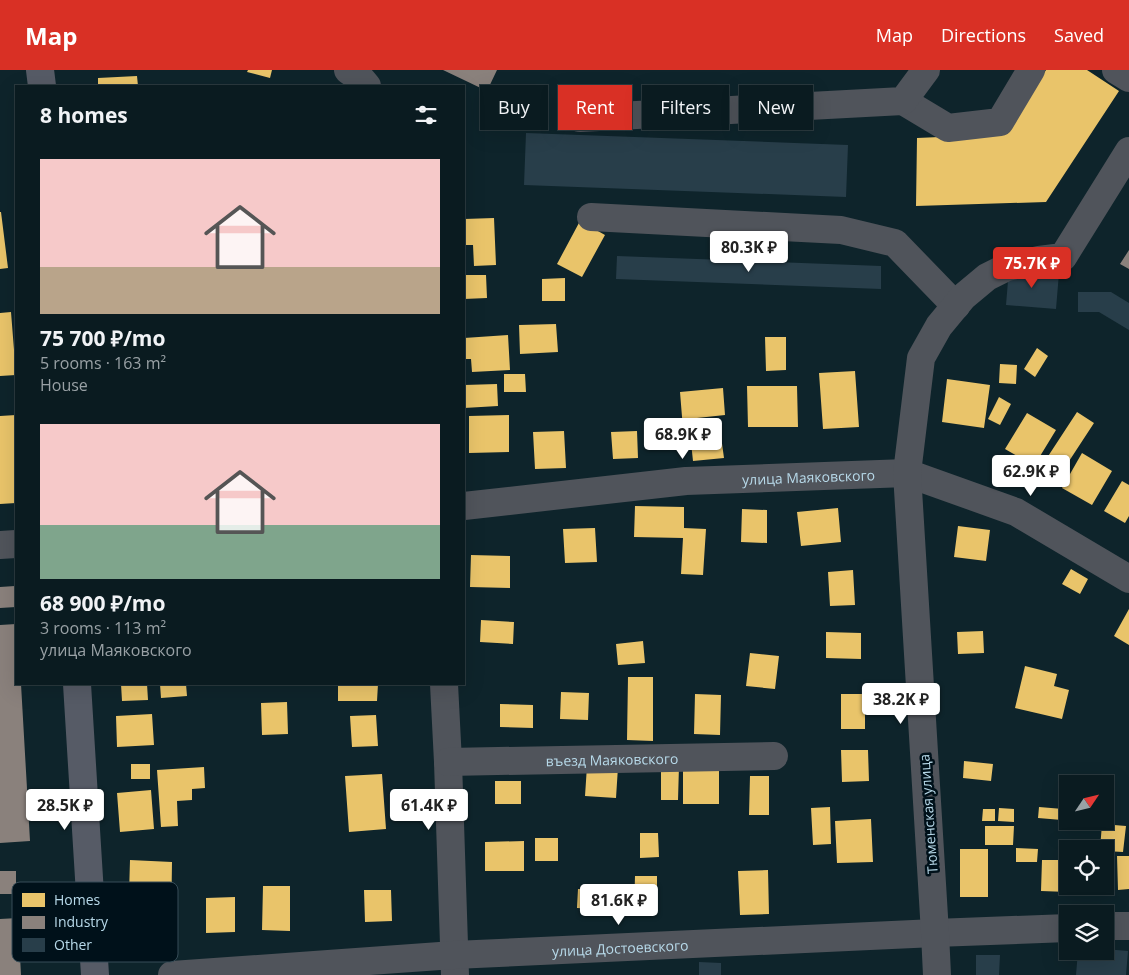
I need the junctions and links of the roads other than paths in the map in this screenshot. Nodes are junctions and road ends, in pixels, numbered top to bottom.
1 (40, 70) edge
2 (348, 70) edge
3 (926, 70) edge
4 (1031, 70) edge
5 (1116, 70) edge
6 (1129, 78) edge
7 (42, 85) edge
8 (366, 85) edge
9 (904, 101) junction
10 (632, 115) edge
11 (1129, 151) edge
12 (591, 217) dead end
13 (956, 306) junction
14 (907, 473) junction
15 (465, 506) edge
16 (15, 544) edge
17 (0, 546) edge
18 (1129, 579) edge
19 (77, 685) edge
20 (444, 685) edge
21 (774, 756) dead end
22 (448, 762) junction
23 (89, 882) edge
24 (1114, 926) edge
25 (1129, 926) edge
26 (1059, 928) edge
27 (935, 932) junction
28 (94, 962) edge
29 (455, 965) edge
30 (95, 975) edge
31 (172, 975) edge
32 (937, 975) edge

1 - 7 main road
2 - 8 street
3 - 9 street
4 - 9 street
5 - 6 street
9 - 10 street
11 - 13 street, Тюменская улица
12 - 13 street
13 - 14 street, Тюменская улица
14 - 15 street, улица Маяковского
14 - 18 street, улица Маяковского
14 - 27 street, Тюменская улица
16 - 17 street
19 - 23 main road
20 - 22 street
21 - 22 street, въезд Маяковского
22 - 29 street
24 - 25 street
26 - 27 street, улица Достоевского
27 - 29 street, улица Достоевского
27 - 32 street, Тюменская улица
28 - 30 main road
29 - 31 street, улица Достоевского

